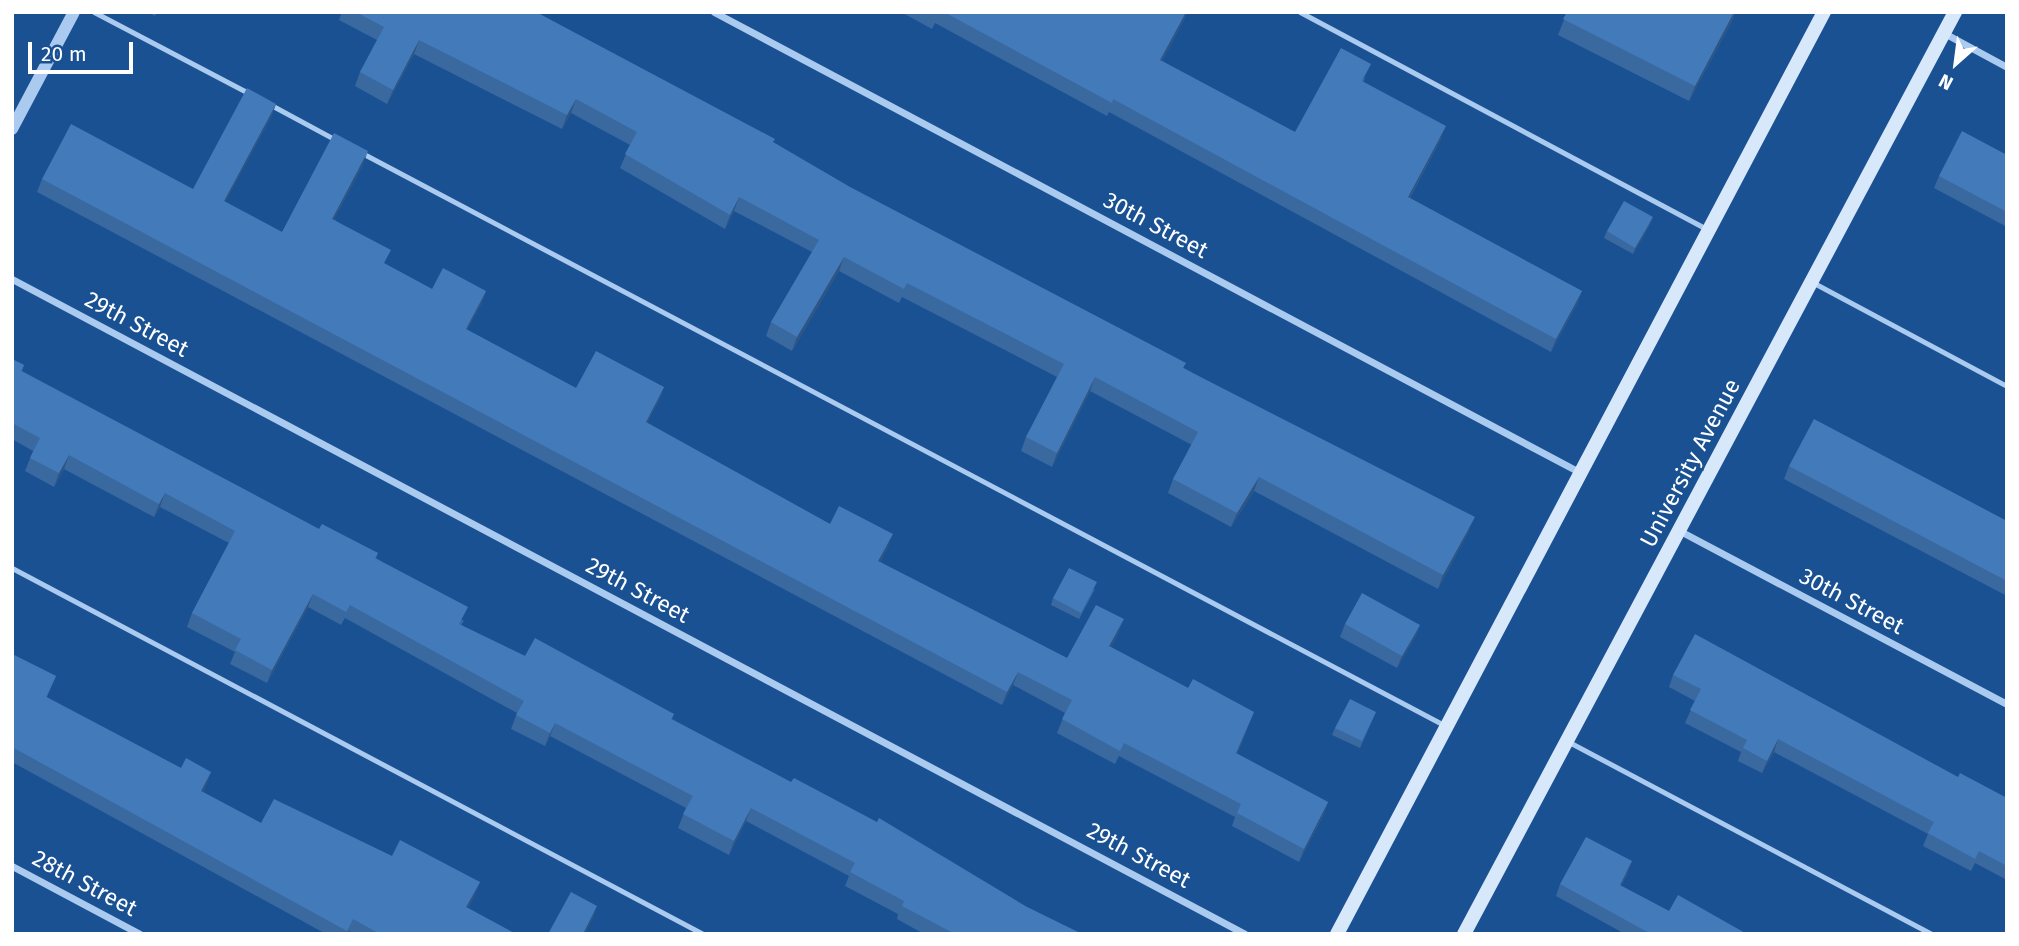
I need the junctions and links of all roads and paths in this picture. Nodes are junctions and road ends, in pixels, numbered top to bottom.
1 (74, 12) edge
2 (94, 12) edge
3 (714, 12) edge
4 (1300, 12) edge
5 (1824, 12) edge
6 (1955, 12) edge
7 (1944, 33) junction
8 (2007, 67) edge
9 (12, 129) edge
10 (1709, 230) junction
11 (12, 279) edge
12 (1812, 282) junction
13 (2007, 386) edge
14 (1581, 473) junction
15 (1680, 531) junction
16 (12, 568) edge
17 (2007, 704) edge
18 (1447, 726) junction
19 (1567, 741) junction
20 (12, 866) edge
21 (140, 934) edge
22 (703, 934) edge
23 (1245, 934) edge
24 (1337, 934) edge
25 (1464, 934) edge
26 (1931, 934) edge

1 - 9 street
2 - 18 lane
3 - 14 street, 30th Street
4 - 10 lane
5 - 10 main road
6 - 7 main road, University Avenue
7 - 8 street
7 - 12 main road, University Avenue
10 - 14 main road
11 - 23 street, 29th Street
12 - 13 lane
12 - 15 main road, University Avenue
14 - 18 main road
15 - 17 street, 30th Street
15 - 19 main road, University Avenue
16 - 22 lane
18 - 24 main road
19 - 25 main road, University Avenue
19 - 26 lane
20 - 21 street, 28th Street

